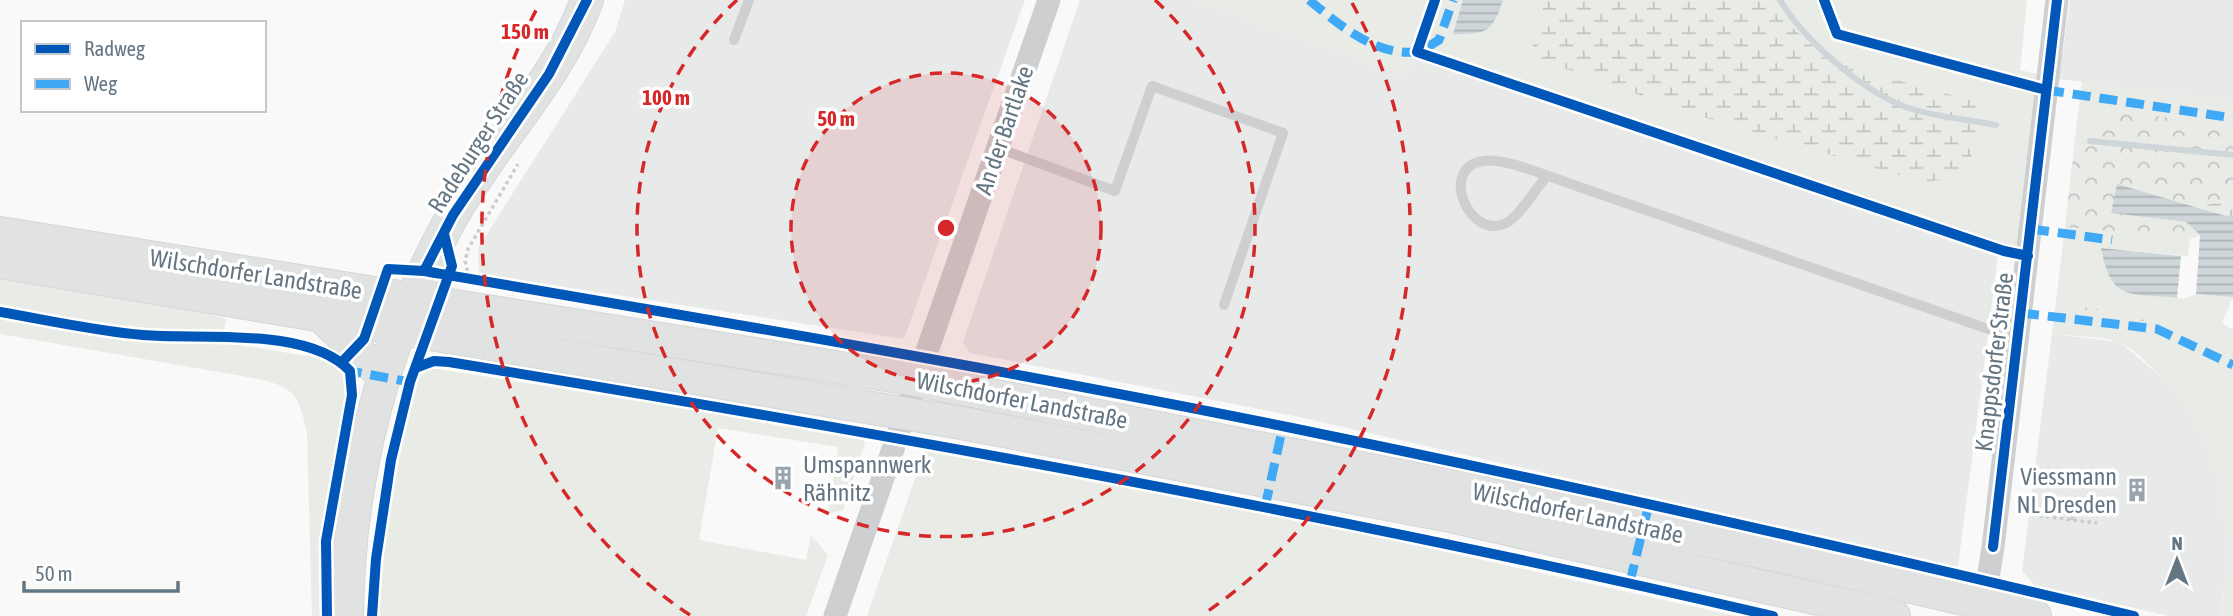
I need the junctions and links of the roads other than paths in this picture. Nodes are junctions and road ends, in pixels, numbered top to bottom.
1 (587, 0) edge
2 (749, 0) edge
3 (1049, 0) edge
4 (2057, 0) edge
5 (734, 40) dead end
6 (998, 148) junction
7 (1547, 176) junction
8 (0, 233) edge
9 (0, 262) edge
10 (412, 299) junction
11 (1224, 305) dead end
12 (321, 316) junction
13 (402, 329) junction
14 (2018, 339) junction
15 (384, 376) junction
16 (917, 380) junction
17 (905, 413) junction
18 (1983, 610) edge
19 (347, 616) edge
20 (835, 616) edge
21 (1894, 616) edge
22 (2035, 616) edge

1 - 10 main road, Radeburger Straße
2 - 5 lane
3 - 6 street, An der Bartlake
4 - 14 street, Knappsdorfer Straße
6 - 11 lane
6 - 16 street, An der Bartlake
7 - 7 lane
7 - 14 lane
8 - 10 main road, Wilschdorfer Landstraße
9 - 12 main road, Wilschdorfer Landstraße
10 - 13 main road, Radeburger Straße
10 - 16 main road, Wilschdorfer Landstraße
12 - 13 main road, Wilschdorfer Landstraße
12 - 15 main road
13 - 15 main road, Radeburger Straße
13 - 17 main road, Wilschdorfer Landstraße
14 - 18 street, Knappsdorfer Straße
15 - 19 main road, Radeburger Straße
16 - 17 street, An der Bartlake
16 - 18 main road, Wilschdorfer Landstraße
17 - 20 street, An der Bartlake
17 - 21 main road, Wilschdorfer Landstraße
18 - 22 main road, Wilschdorfer Landstraße

